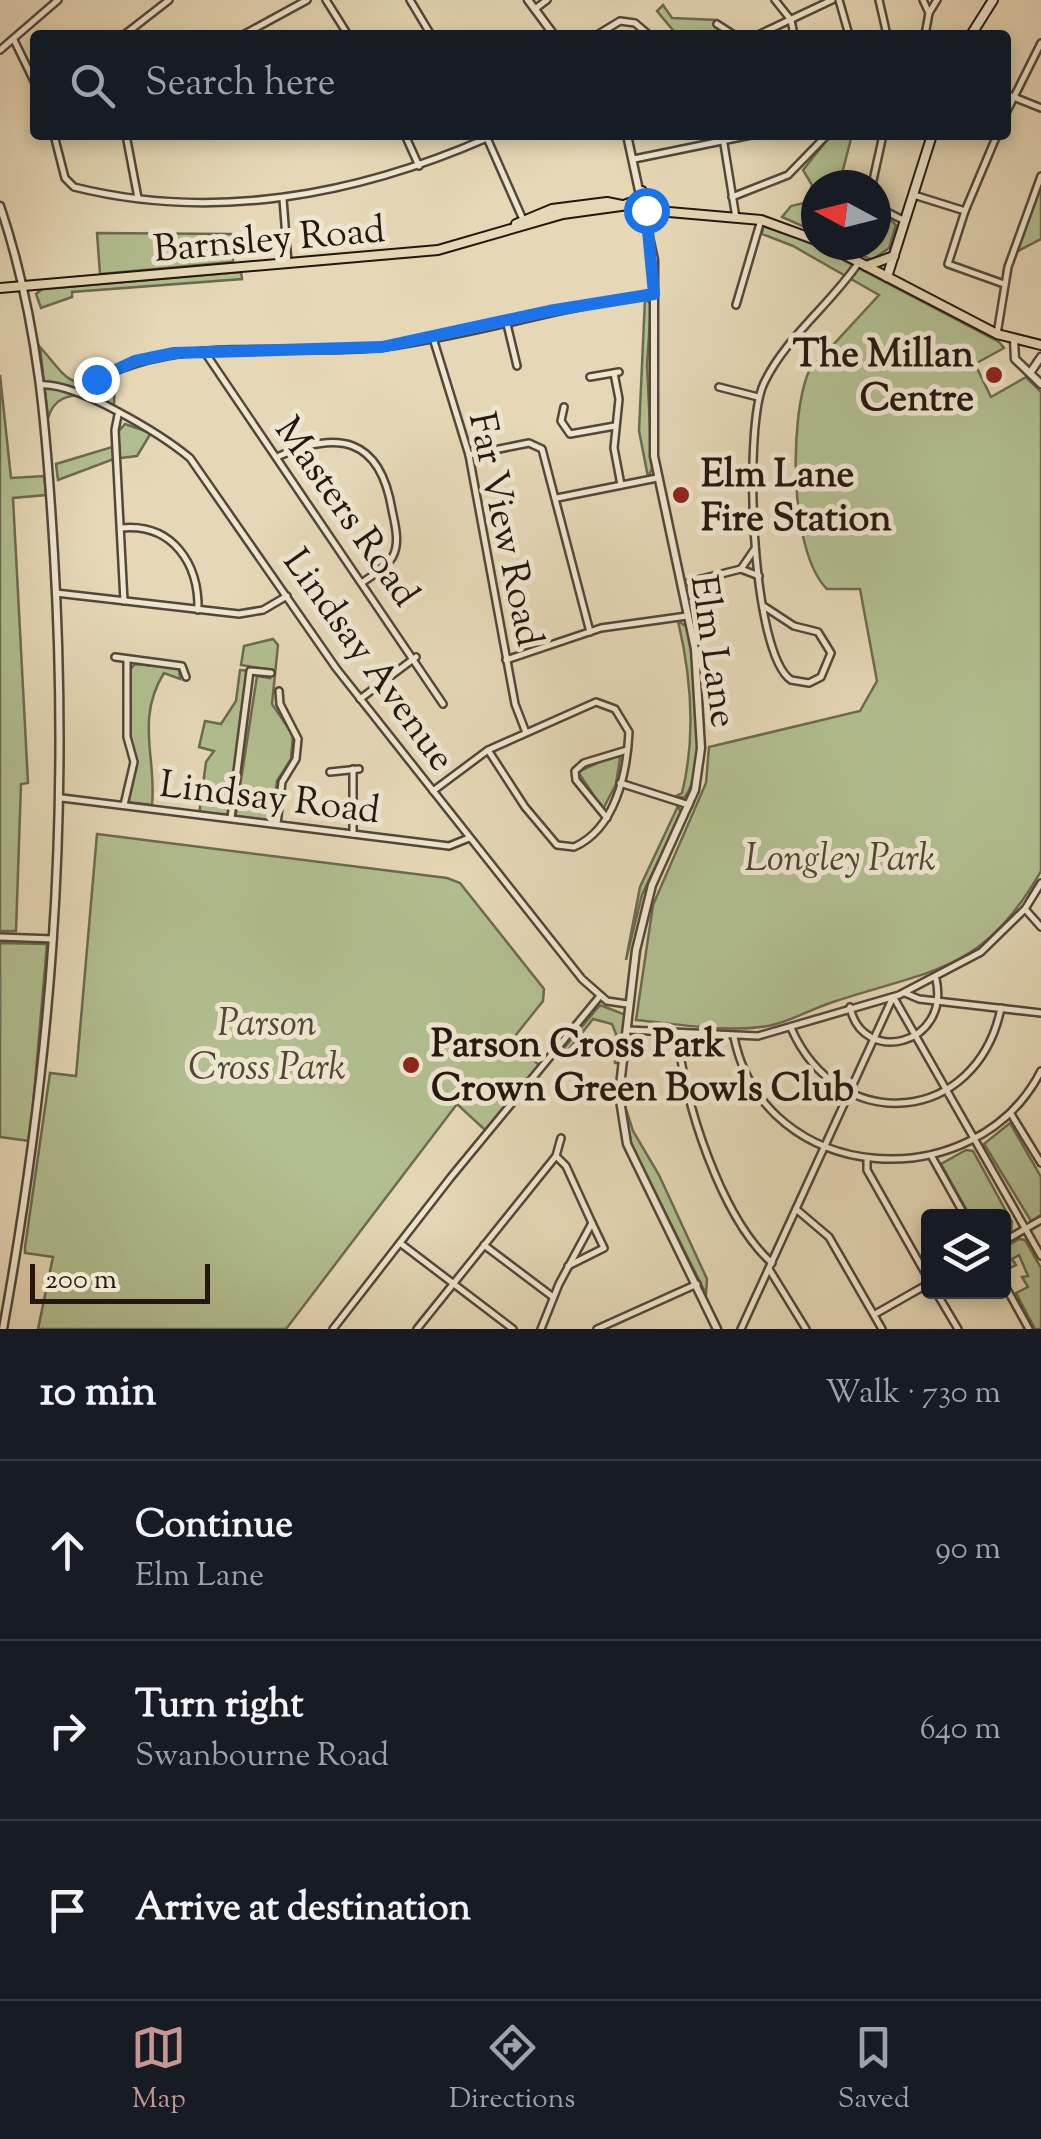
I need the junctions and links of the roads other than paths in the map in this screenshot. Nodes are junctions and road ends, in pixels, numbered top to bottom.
1 (58, 0) edge
2 (169, 0) edge
3 (307, 0) edge
4 (326, 0) edge
5 (410, 0) edge
6 (528, 0) edge
7 (547, 0) edge
8 (775, 0) edge
9 (836, 0) edge
10 (923, 0) edge
11 (937, 0) edge
12 (992, 0) edge
13 (880, 1) edge
14 (534, 9) junction
15 (928, 13) junction
16 (791, 20) junction
17 (716, 24) dead end
18 (130, 30) edge
19 (252, 30) edge
20 (345, 30) edge
21 (428, 30) edge
22 (550, 30) edge
23 (605, 30) edge
24 (643, 30) edge
25 (726, 30) edge
26 (769, 30) edge
27 (793, 30) edge
28 (847, 30) edge
29 (886, 30) edge
30 (926, 30) edge
31 (974, 30) edge
32 (14, 40) junction
33 (1041, 43) edge
34 (0, 50) edge
35 (30, 73) edge
36 (1011, 93) edge
37 (1011, 95) edge
38 (1041, 108) edge
39 (56, 140) edge
40 (127, 140) edge
41 (407, 140) edge
42 (477, 140) edge
43 (488, 140) edge
44 (628, 140) edge
45 (736, 140) edge
46 (822, 140) edge
47 (882, 140) edge
48 (930, 140) edge
49 (995, 140) edge
50 (724, 144) junction
51 (634, 159) junction
52 (419, 166) junction
53 (875, 170) edge
54 (1041, 176) edge
55 (642, 192) junction
56 (914, 195) junction
57 (732, 197) junction
58 (138, 198) junction
59 (283, 198) junction
60 (0, 206) edge
61 (621, 206) junction
62 (646, 210) junction
63 (965, 211) junction
64 (891, 214) edge
65 (736, 218) junction
66 (761, 220) junction
67 (906, 221) junction
68 (524, 222) junction
69 (801, 235) edge
70 (894, 256) junction
71 (854, 260) edge
72 (288, 264) junction
73 (862, 264) junction
74 (888, 277) junction
75 (1004, 284) junction
76 (26, 285) junction
77 (0, 288) edge
78 (654, 294) junction
79 (736, 305) dead end
80 (506, 320) junction
81 (997, 334) junction
82 (433, 338) junction
83 (1014, 339) junction
84 (1041, 345) edge
85 (204, 352) junction
86 (1041, 357) edge
87 (517, 366) dead end
88 (1030, 373) junction
89 (590, 376) dead end
90 (1041, 384) edge
91 (40, 386) junction
92 (719, 387) dead end
93 (76, 392) junction
94 (758, 397) junction
95 (564, 406) dead end
96 (118, 415) junction
97 (616, 426) junction
98 (469, 456) junction
99 (276, 458) junction
100 (657, 478) junction
101 (621, 486) junction
102 (556, 498) junction
103 (121, 528) junction
104 (755, 548) junction
105 (741, 569) junction
106 (759, 576) junction
107 (363, 582) junction
108 (689, 582) dead end
109 (56, 593) junction
110 (287, 596) junction
111 (124, 601) junction
112 (765, 607) junction
113 (198, 610) junction
114 (688, 616) junction
115 (590, 632) junction
116 (115, 657) dead end
117 (416, 657) junction
118 (506, 660) junction
119 (127, 661) junction
120 (271, 673) dead end
121 (186, 677) dead end
122 (279, 691) dead end
123 (360, 699) junction
124 (444, 704) dead end
125 (525, 730) junction
126 (488, 750) junction
127 (627, 750) junction
128 (330, 772) dead end
129 (620, 783) junction
130 (432, 791) junction
131 (62, 798) junction
132 (124, 805) junction
133 (689, 805) junction
134 (231, 818) junction
135 (607, 818) junction
136 (277, 824) junction
137 (353, 834) junction
138 (469, 838) junction
139 (1041, 883) edge
140 (1025, 909) junction
141 (1041, 927) edge
142 (0, 937) edge
143 (56, 939) junction
144 (936, 979) junction
145 (906, 993) junction
146 (600, 996) junction
147 (894, 997) junction
148 (940, 1001) junction
149 (627, 1004) junction
150 (850, 1007) junction
151 (1001, 1008) junction
152 (1041, 1013) edge
153 (791, 1028) junction
154 (625, 1030) junction
155 (678, 1034) junction
156 (916, 1035) junction
157 (734, 1037) junction
158 (876, 1038) junction
159 (1041, 1071) edge
160 (946, 1089) junction
161 (850, 1095) junction
162 (1011, 1114) junction
163 (561, 1138) dead end
164 (974, 1140) junction
165 (824, 1148) junction
166 (556, 1156) junction
167 (932, 1157) junction
168 (867, 1160) junction
169 (1041, 1163) edge
170 (796, 1209) junction
171 (961, 1209) edge
172 (1041, 1220) edge
173 (592, 1223) junction
174 (1026, 1228) junction
175 (1011, 1237) edge
176 (399, 1243) junction
177 (484, 1245) junction
178 (1041, 1256) edge
179 (568, 1266) junction
180 (770, 1266) junction
181 (921, 1268) edge
182 (697, 1284) junction
183 (921, 1285) edge
184 (451, 1286) junction
185 (553, 1297) junction
186 (1011, 1297) edge
187 (940, 1299) edge
188 (877, 1313) junction
189 (3, 1329) edge
190 (334, 1329) edge
191 (417, 1329) edge
192 (512, 1329) edge
193 (541, 1329) edge
194 (597, 1329) edge
195 (717, 1329) edge
196 (742, 1329) edge
197 (806, 1329) edge
198 (882, 1329) edge
199 (958, 1329) edge
200 (1029, 1329) edge

1 - 32 street
2 - 18 street
3 - 19 street
4 - 20 street
5 - 21 street
6 - 14 street
7 - 14 street
8 - 16 street
9 - 16 street
9 - 28 street
10 - 15 street
11 - 15 street
12 - 31 main road
13 - 29 street
14 - 22 street
15 - 30 street
16 - 26 street
16 - 27 street
17 - 25 street
23 - 24 street
32 - 34 street
32 - 35 street
33 - 36 street
37 - 38 street
39 - 58 street
40 - 58 street
41 - 52 street
42 - 52 street
43 - 68 street
44 - 51 street, Elm Lane
45 - 50 street
46 - 57 street
47 - 53 street
48 - 56 main road
49 - 63 street
50 - 51 street
50 - 57 street
51 - 55 street, Elm Lane
52 - 59 street
54 - 75 street
55 - 61 main road
55 - 62 street, Elm Lane
56 - 63 street
56 - 67 main road
57 - 65 street
58 - 59 street
59 - 72 street
60 - 76 street
61 - 62 main road, Barnsley Road
61 - 68 main road, Barnsley Road
62 - 65 main road, Barnsley Road
62 - 78 street, Elm Lane
63 - 75 street
64 - 67 street
65 - 66 main road, Barnsley Road
66 - 69 main road, Barnsley Road
66 - 79 street
67 - 70 main road
68 - 72 main road, Barnsley Road
70 - 73 main road
70 - 74 main road
71 - 73 main road
72 - 76 main road, Barnsley Road
73 - 74 main road
73 - 94 street
74 - 81 main road
75 - 81 street
76 - 77 main road, Barnsley Road
76 - 91 street
78 - 80 street
78 - 100 street, Elm Lane
80 - 82 street
80 - 87 street
81 - 83 main road
82 - 85 street
82 - 98 street, Far View Road
83 - 84 main road
83 - 88 street
85 - 93 street
85 - 99 street, Masters Road
86 - 88 street
88 - 90 street
89 - 97 street
91 - 93 street, Lindsay Avenue
91 - 109 street
92 - 94 street
93 - 96 street, Lindsay Avenue
94 - 104 street
95 - 97 street
96 - 103 street
96 - 110 street, Lindsay Avenue
97 - 101 street
98 - 102 street
98 - 118 street, Far View Road
99 - 107 street, Masters Road
99 - 107 street
100 - 101 street
100 - 114 street, Elm Lane
101 - 102 street
102 - 115 street
103 - 111 street
103 - 113 street
104 - 105 street
104 - 106 street
105 - 106 street
105 - 108 street
106 - 112 street
107 - 117 street, Masters Road
109 - 111 street
109 - 131 street
110 - 113 street
110 - 123 street, Lindsay Avenue
111 - 113 street
112 - 112 street
114 - 115 street
114 - 133 street, Elm Lane
115 - 118 street
116 - 119 street
117 - 123 street
117 - 124 street, Masters Road
118 - 125 street, Far View Road
119 - 121 street
119 - 132 street
120 - 134 street
122 - 136 street
123 - 130 street, Lindsay Avenue
125 - 126 street
125 - 127 street
126 - 130 street
126 - 135 street
127 - 129 street
127 - 135 street
128 - 137 street
129 - 133 street
129 - 135 street
130 - 138 street, Lindsay Avenue
131 - 132 street, Lindsay Road
131 - 143 street
132 - 134 street, Lindsay Road
133 - 149 street, Elm Lane
134 - 136 street, Lindsay Road
136 - 137 street, Lindsay Road
137 - 138 street, Lindsay Road
138 - 146 street, Lindsay Avenue
139 - 140 street
140 - 141 street
140 - 144 street
142 - 143 street
143 - 189 street
144 - 145 street
144 - 148 street
145 - 147 street
145 - 148 street
146 - 149 street
146 - 176 street
147 - 150 street
147 - 156 street
147 - 158 street
148 - 151 street
148 - 156 street
149 - 154 street, Elm Lane
150 - 153 street
150 - 158 street
151 - 152 street
151 - 160 street
153 - 157 street
153 - 161 street
154 - 155 street
154 - 182 street, Elm Lane
155 - 157 street
155 - 180 street
156 - 158 street
156 - 160 street
157 - 165 street
158 - 161 street
159 - 162 street
160 - 161 street
160 - 164 street
161 - 165 street
162 - 164 street
162 - 169 street
163 - 166 street
164 - 167 street
164 - 174 street
165 - 168 street
165 - 170 street
166 - 173 street
166 - 177 street
167 - 168 street
167 - 171 street
168 - 181 street
170 - 180 street
170 - 188 street
172 - 174 street
173 - 179 street
173 - 179 street
174 - 175 street
174 - 178 street
176 - 184 street
176 - 190 street
177 - 184 street
177 - 185 street
179 - 185 street
180 - 196 street
180 - 197 street
182 - 194 street
182 - 195 street, Elm Lane
183 - 188 street
184 - 191 street
184 - 192 street
185 - 193 street
186 - 200 street
187 - 199 street
188 - 198 street

